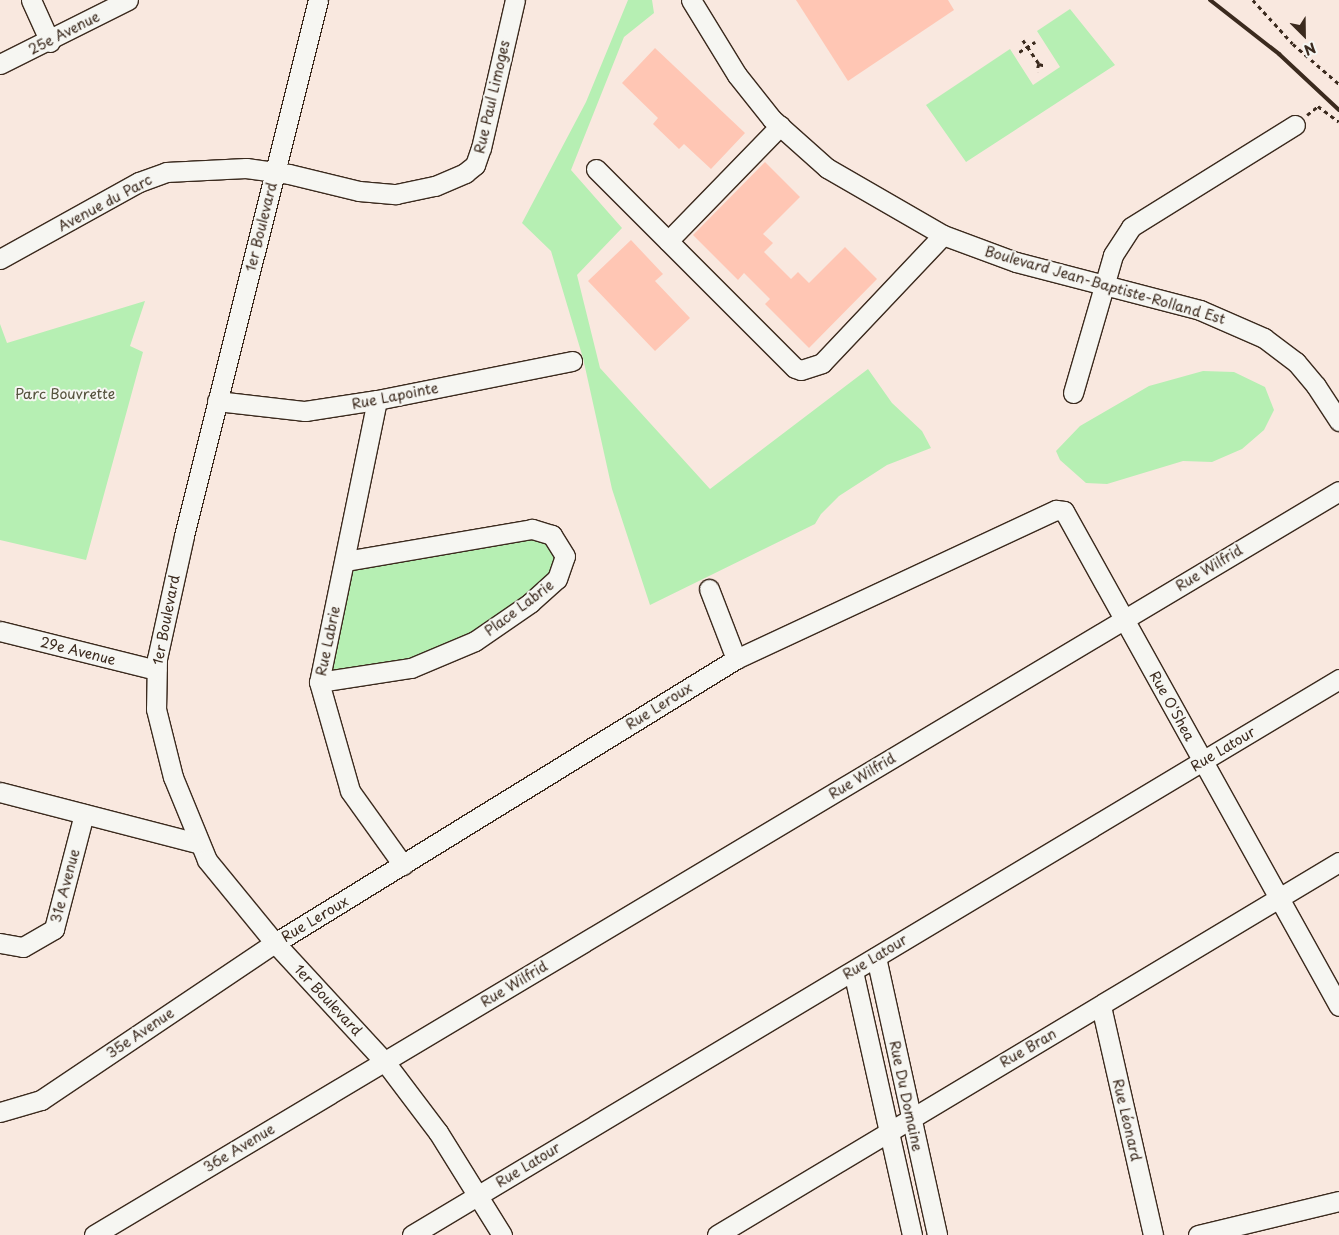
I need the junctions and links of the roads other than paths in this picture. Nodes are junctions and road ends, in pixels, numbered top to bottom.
1 (31, 0) edge
2 (128, 0) edge
3 (318, 0) edge
4 (515, 0) edge
5 (691, 0) edge
6 (50, 42) junction
7 (0, 64) edge
8 (1295, 125) road end
9 (780, 126) junction
10 (596, 169) dead end
11 (275, 172) junction
12 (943, 235) junction
13 (668, 241) junction
14 (0, 259) edge
15 (1104, 286) junction
16 (572, 361) dead end
17 (1073, 393) dead end
18 (377, 400) junction
19 (217, 401) junction
20 (1339, 421) edge
21 (1339, 491) edge
22 (1064, 511) joint
23 (345, 561) junction
24 (709, 589) dead end
25 (1124, 619) junction
26 (0, 631) edge
27 (736, 659) junction
28 (156, 670) junction
29 (1339, 679) edge
30 (319, 682) junction
31 (1203, 761) junction
32 (0, 792) edge
33 (84, 814) junction
34 (197, 842) junction
35 (1339, 862) edge
36 (403, 865) junction
37 (1279, 898) junction
38 (0, 943) edge
39 (275, 943) junction
40 (876, 957) junction
41 (853, 970) junction
42 (1101, 1006) junction
43 (1339, 1006) edge
44 (384, 1062) junction
45 (0, 1112) edge
46 (910, 1116) junction
47 (888, 1130) junction
48 (478, 1195) junction
49 (1339, 1201) edge
50 (94, 1235) edge
51 (412, 1235) edge
52 (502, 1235) edge
53 (716, 1235) edge
54 (912, 1235) edge
55 (937, 1235) edge
56 (1153, 1235) edge
57 (1198, 1235) edge

1 - 6 street
2 - 6 street, 25e Avenue
3 - 11 street, 1er Boulevard
4 - 11 street, Rue Paul Limoges
5 - 9 street, Boulevard Jean-Baptiste-Rolland Est
6 - 7 street, 25e Avenue
8 - 15 street
9 - 12 street, Boulevard Jean-Baptiste-Rolland Est
9 - 13 street
10 - 13 street
11 - 14 street, Avenue du Parc
11 - 19 street, 1er Boulevard
12 - 13 street
12 - 15 street, Boulevard Jean-Baptiste-Rolland Est
15 - 17 street
15 - 20 street, Boulevard Jean-Baptiste-Rolland Est
16 - 18 street, Rue Lapointe
18 - 19 street, Rue Lapointe
18 - 23 street, Rue Labrie
19 - 28 street, 1er Boulevard
21 - 25 street, Rue Wilfrid
22 - 25 street, Rue O'Shea
22 - 27 street, Rue Leroux
23 - 30 street, Rue Labrie
23 - 30 street, Place Labrie
24 - 27 street
25 - 31 street, Rue O'Shea
25 - 44 street, Rue Wilfrid
26 - 28 street, 29e Avenue
27 - 36 street, Rue Leroux
28 - 34 street, 1er Boulevard
29 - 31 street, Rue Latour
30 - 36 street, Rue Labrie
31 - 37 street, Rue O'Shea
31 - 40 street, Rue Latour
32 - 33 street
33 - 34 street
33 - 38 street, 31e Avenue
34 - 39 street, 1er Boulevard
35 - 37 street, Rue Bran
36 - 39 street, Rue Leroux
37 - 42 street, Rue Bran
37 - 43 street, Rue O'Shea
39 - 44 street, 1er Boulevard
39 - 45 street, 35e Avenue
40 - 41 street, Rue Latour
40 - 46 street, Rue Du Domaine
41 - 47 street, Rue Du Domaine
41 - 48 street, Rue Latour
42 - 46 street, Rue Bran
42 - 56 street, Rue Léonard
44 - 48 street, 1er Boulevard
44 - 50 street, 36e Avenue
46 - 47 street, Rue Bran
46 - 55 street, Rue Du Domaine
47 - 53 street, Rue Bran
47 - 54 street, Rue Du Domaine
48 - 51 street, Rue Latour
48 - 52 street, 1er Boulevard
49 - 57 street

